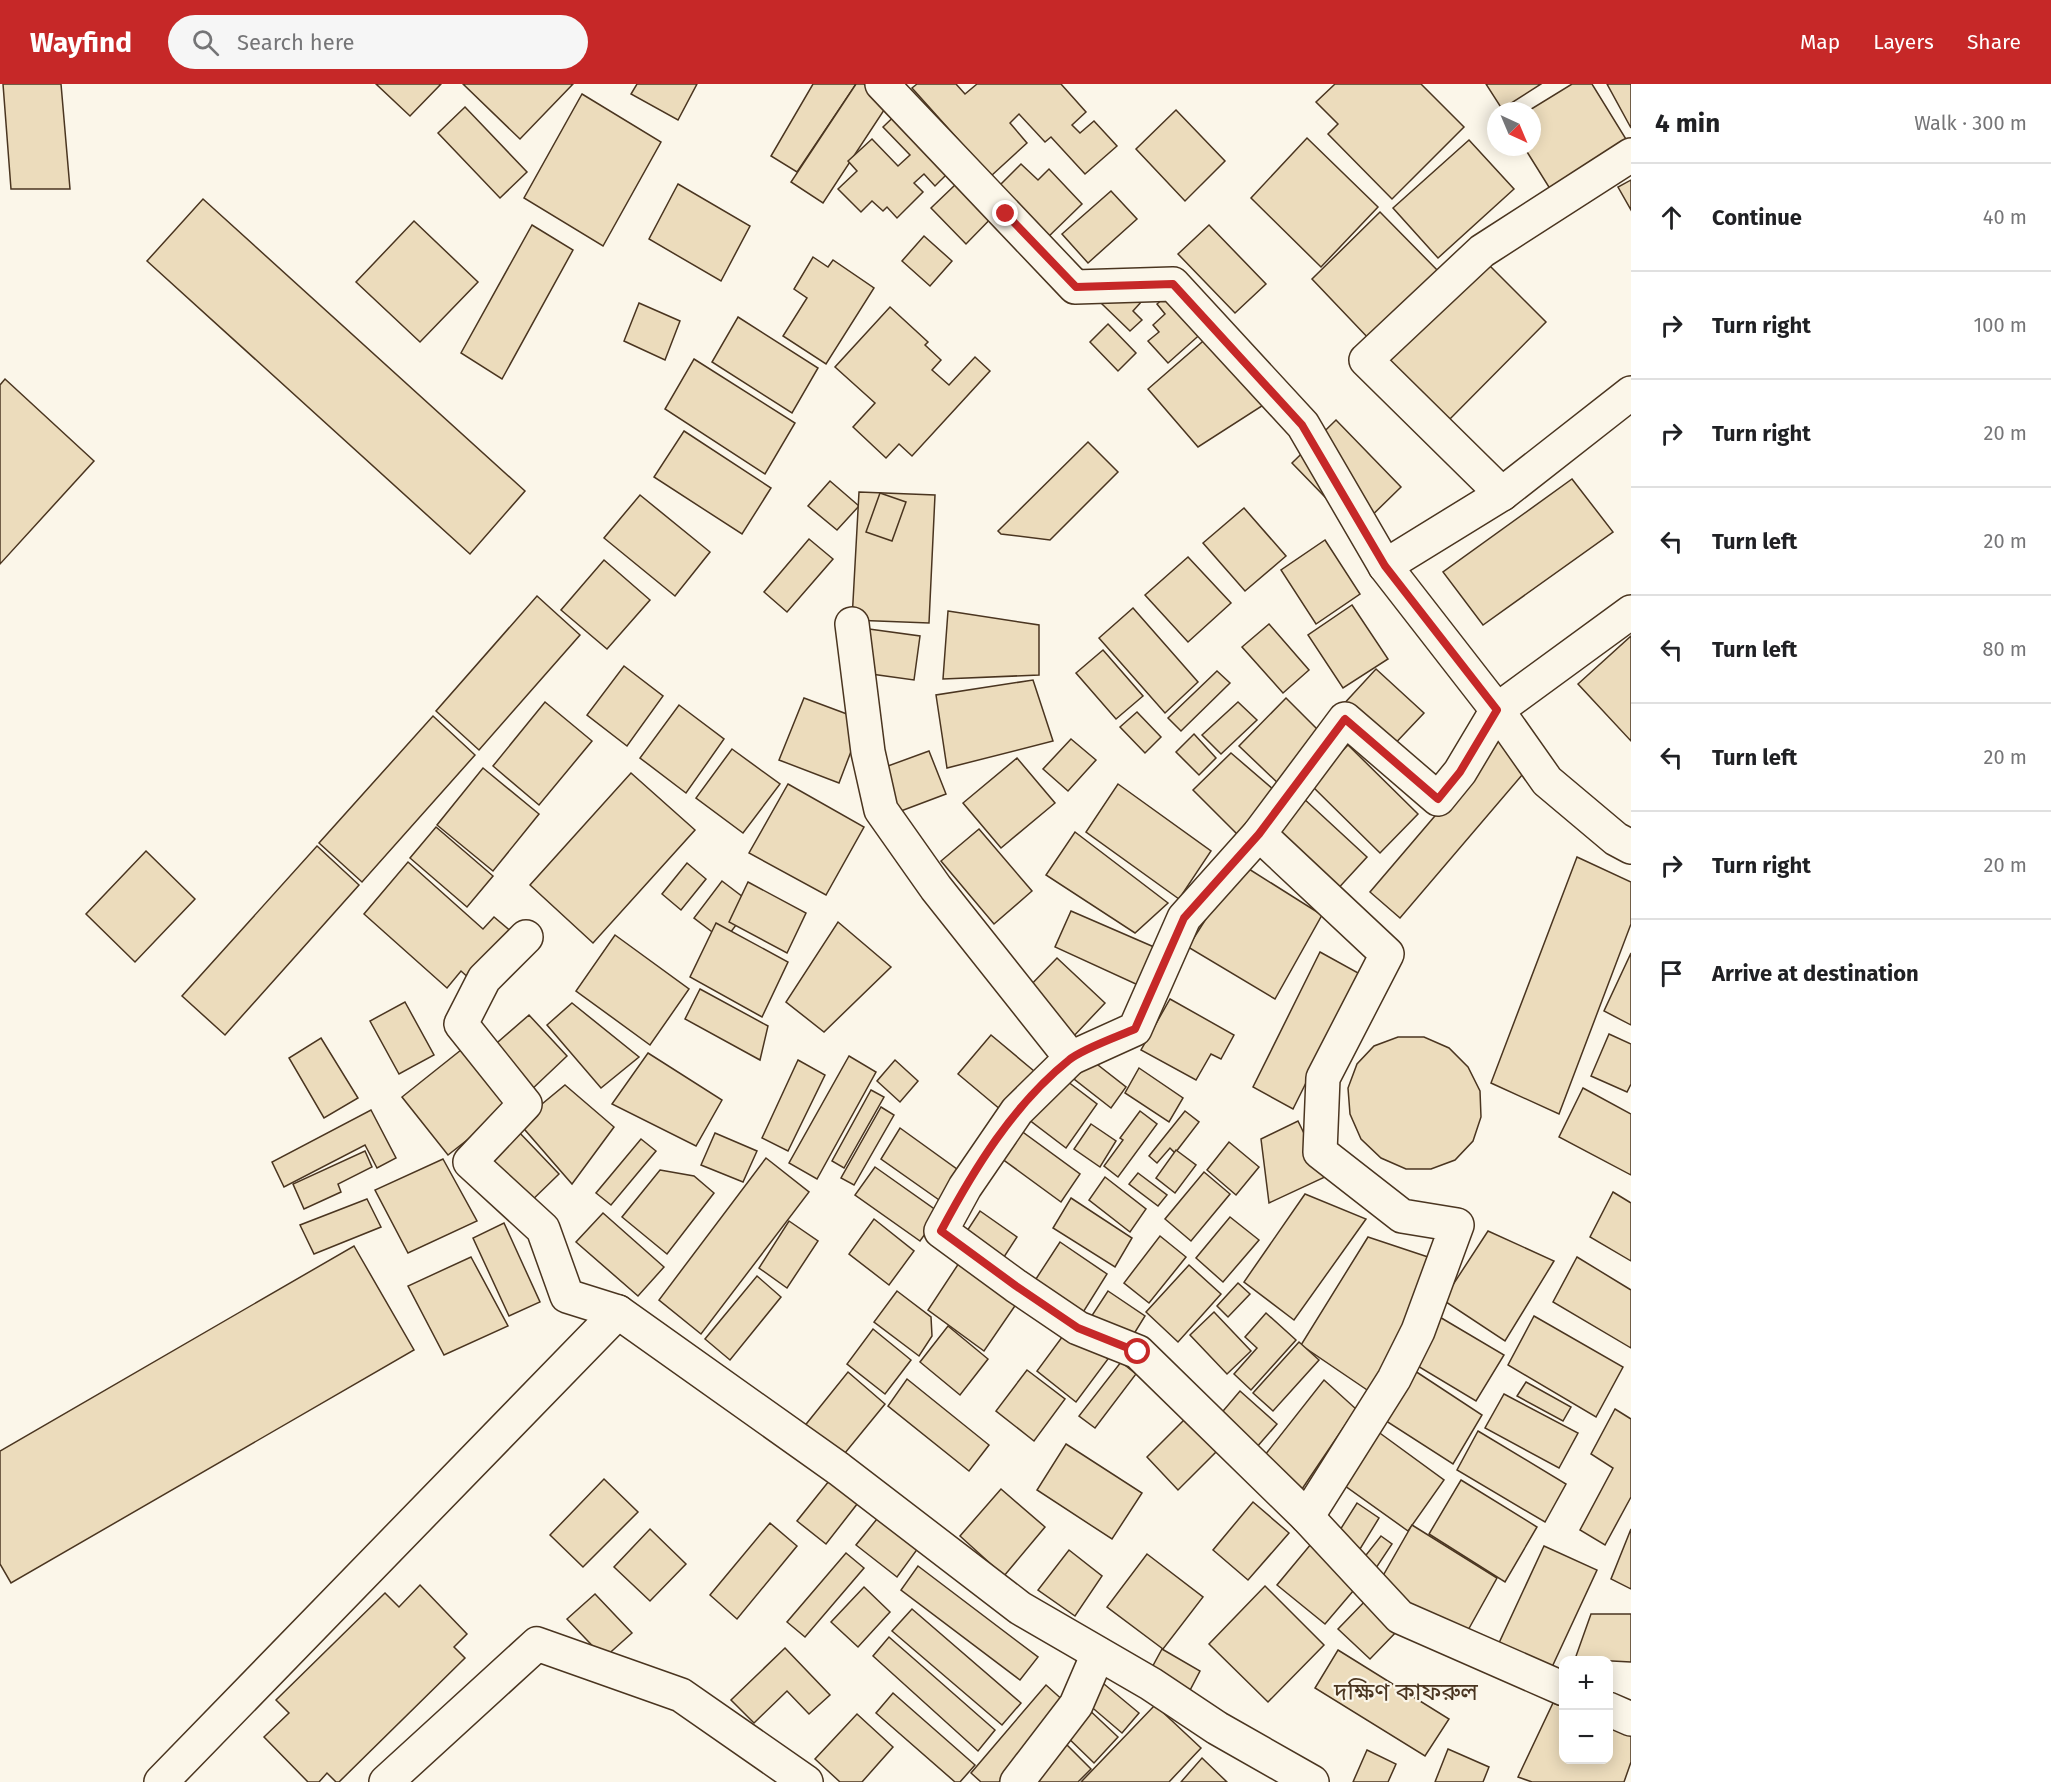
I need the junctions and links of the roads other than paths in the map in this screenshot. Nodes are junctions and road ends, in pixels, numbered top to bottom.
1 (882, 84) edge
2 (1631, 155) edge
3 (1631, 393) edge
4 (1502, 494) junction
5 (1385, 566) junction
6 (1631, 612) edge
7 (852, 624) dead end
8 (1497, 710) junction
9 (1259, 834) junction
10 (1631, 847) edge
11 (526, 937) dead end
12 (1071, 1058) junction
13 (618, 1312) junction
14 (1307, 1517) junction
15 (1098, 1654) junction
16 (1559, 1687) edge
17 (1610, 1710) edge
18 (1631, 1719) edge
19 (161, 1782) edge
20 (386, 1782) edge
21 (806, 1782) edge
22 (1017, 1782) edge
23 (1312, 1782) edge

1 - 5 street
2 - 4 street
3 - 4 street
4 - 5 street
5 - 8 street
6 - 8 street
7 - 12 street
8 - 9 street
8 - 10 street
9 - 12 street
9 - 14 street
11 - 13 street
12 - 14 street
13 - 15 street
13 - 19 street
14 - 16 street
15 - 22 street
15 - 23 street
17 - 18 street
20 - 21 street

